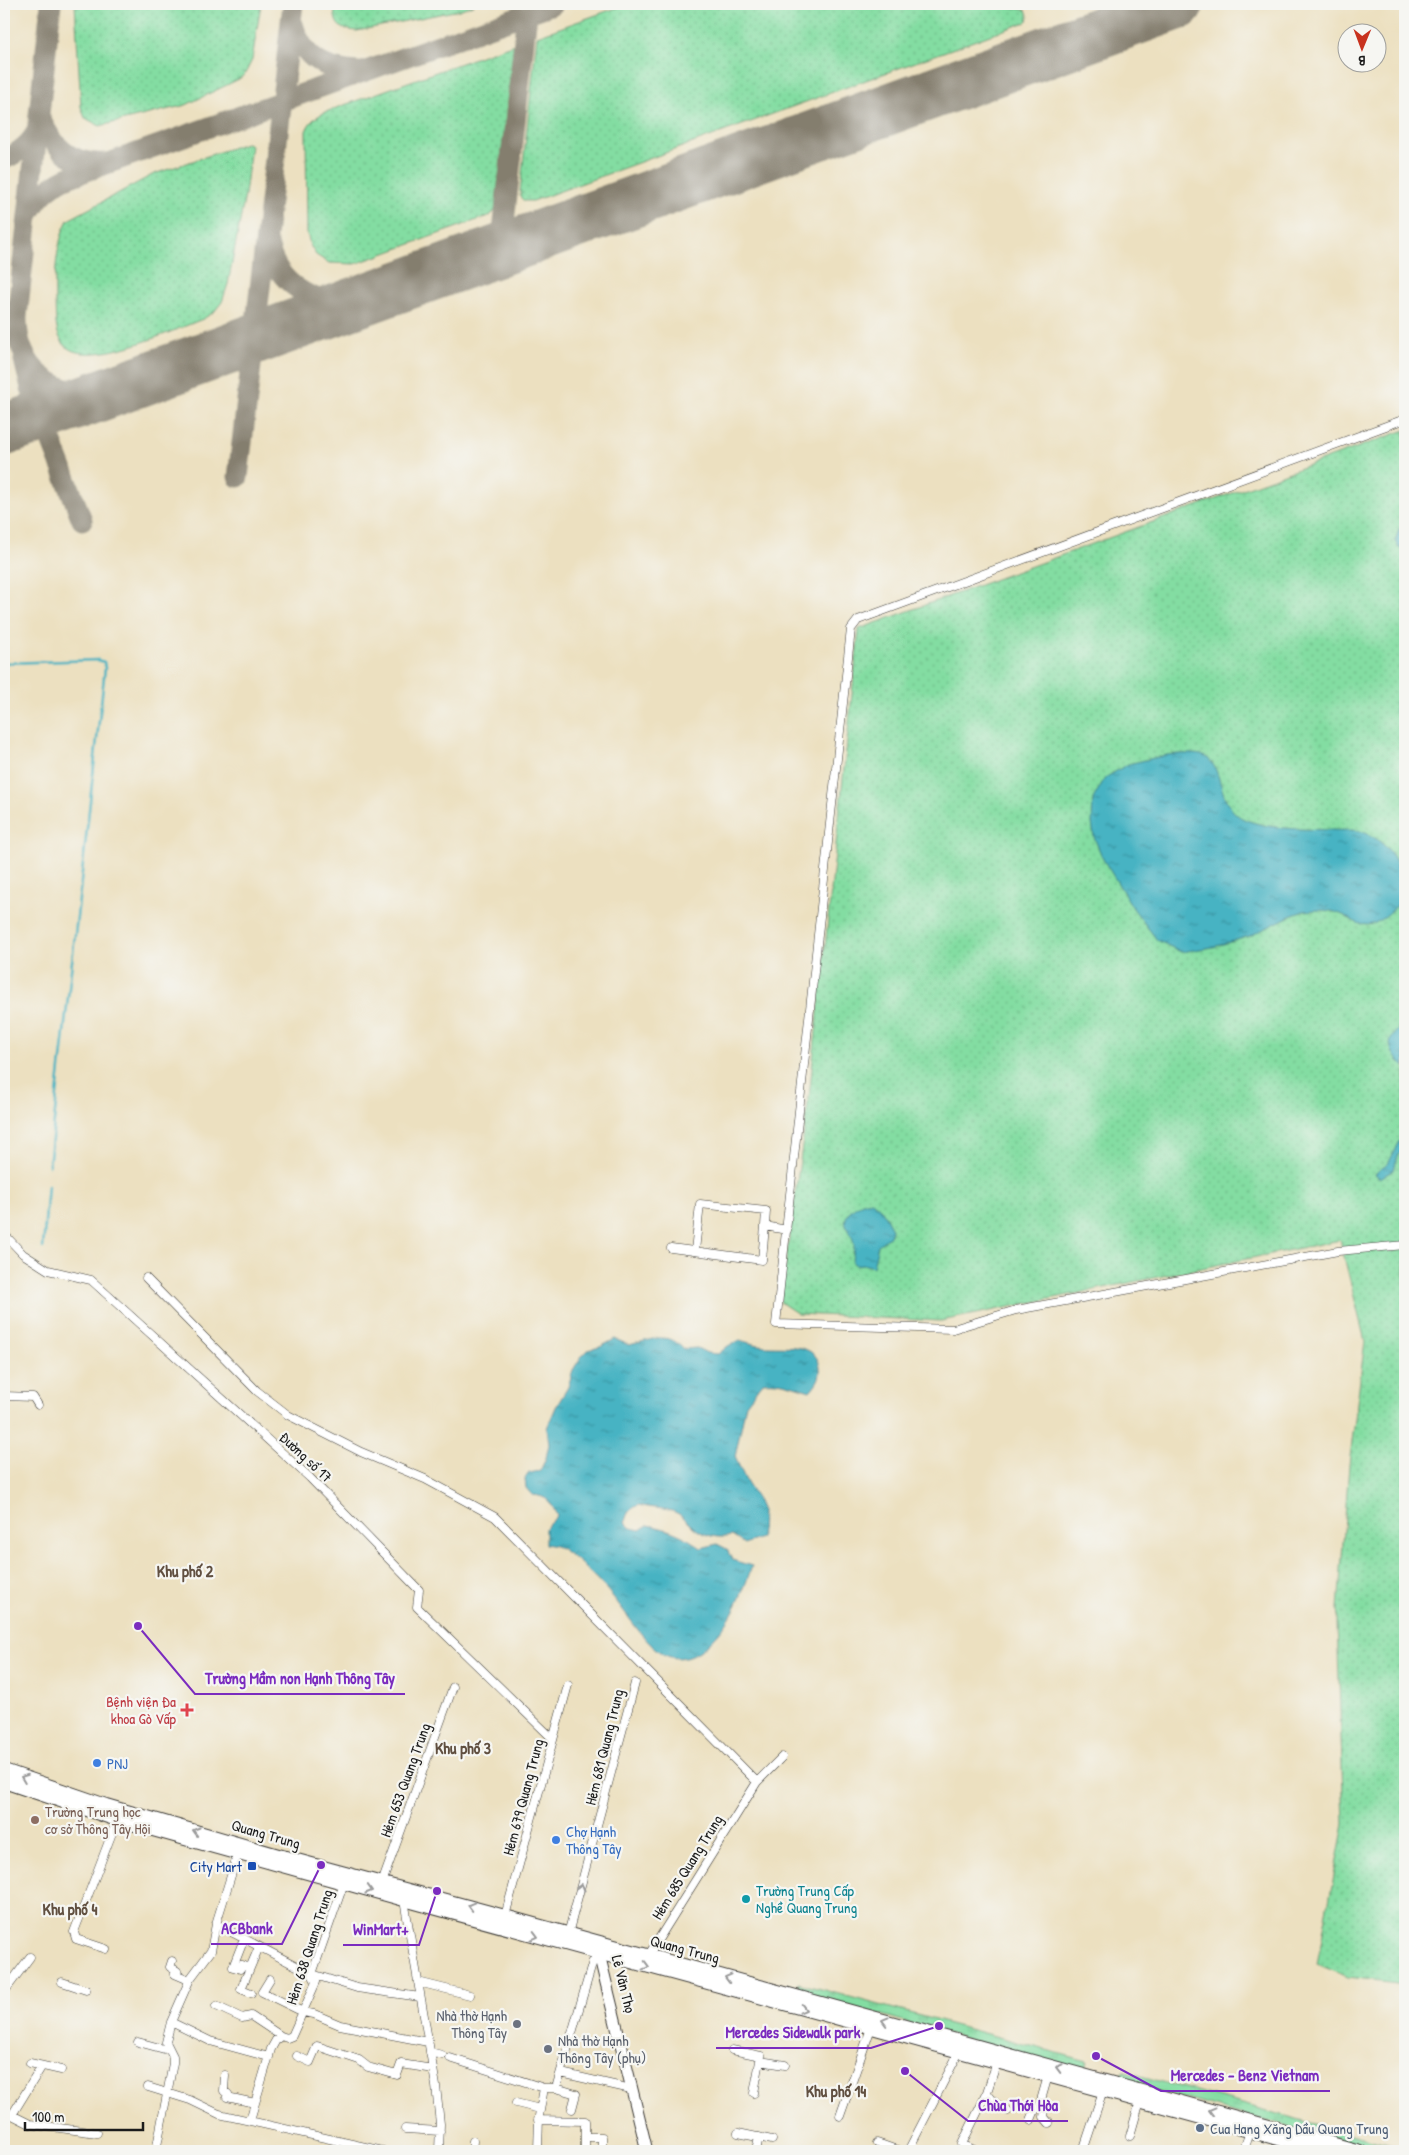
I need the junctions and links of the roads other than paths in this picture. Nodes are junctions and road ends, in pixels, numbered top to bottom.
1 (1405, 419) edge
2 (765, 1226) junction
3 (787, 1230) junction
4 (4, 1234) edge
5 (1405, 1245) edge
6 (671, 1248) dead end
7 (695, 1251) junction
8 (146, 1278) dead end
9 (4, 1396) edge
10 (38, 1404) dead end
11 (635, 1683) dead end
12 (568, 1685) dead end
13 (453, 1687) dead end
14 (553, 1739) junction
15 (782, 1756) dead end
16 (4, 1770) edge
17 (4, 1782) edge
18 (757, 1782) junction
19 (54, 1794) junction
20 (118, 1814) junction
21 (238, 1854) junction
22 (320, 1872) junction
23 (344, 1883) junction
24 (382, 1883) junction
25 (404, 1900) junction
26 (506, 1916) junction
27 (216, 1924) junction
28 (568, 1934) junction
29 (244, 1939) junction
30 (259, 1946) junction
31 (598, 1948) junction
32 (106, 1949) dead end
33 (648, 1956) junction
34 (30, 1957) dead end
35 (172, 1961) dead end
36 (250, 1968) junction
37 (312, 1974) junction
38 (270, 1979) dead end
39 (189, 1980) junction
40 (62, 1982) dead end
41 (418, 1982) junction
42 (86, 1990) dead end
43 (4, 1992) edge
44 (252, 1993) dead end
45 (470, 1995) dead end
46 (420, 1997) junction
47 (783, 1998) junction
48 (216, 2006) dead end
49 (303, 2012) junction
50 (171, 2022) junction
51 (871, 2028) junction
52 (281, 2036) junction
53 (138, 2042) dead end
54 (428, 2042) junction
55 (168, 2047) junction
56 (962, 2047) junction
57 (732, 2050) dead end
58 (430, 2052) junction
59 (296, 2056) dead end
60 (269, 2057) junction
61 (760, 2061) junction
62 (997, 2062) junction
63 (30, 2063) dead end
64 (785, 2065) dead end
65 (42, 2066) junction
66 (434, 2069) junction
67 (61, 2070) dead end
68 (562, 2072) junction
69 (225, 2074) dead end
70 (1048, 2076) junction
71 (1104, 2086) junction
72 (148, 2087) dead end
73 (544, 2088) junction
74 (556, 2088) junction
75 (631, 2088) junction
76 (754, 2093) dead end
77 (987, 2093) junction
78 (168, 2094) junction
79 (1140, 2101) junction
80 (255, 2103) junction
81 (516, 2103) dead end
82 (1039, 2107) junction
83 (540, 2109) junction
84 (572, 2109) dead end
85 (1008, 2111) dead end
86 (4, 2112) edge
87 (12, 2115) junction
88 (840, 2116) dead end
89 (250, 2120) junction
90 (538, 2120) junction
91 (1031, 2120) dead end
92 (1049, 2123) dead end
93 (405, 2130) dead end
94 (440, 2131) junction
95 (1250, 2132) junction
96 (97, 2133) dead end
97 (738, 2133) dead end
98 (1130, 2136) dead end
99 (585, 2137) junction
100 (759, 2137) junction
101 (473, 2140) dead end
102 (772, 2140) dead end
103 (877, 2143) dead end
104 (158, 2149) edge
105 (367, 2150) edge
106 (383, 2151) edge
107 (439, 2151) edge
108 (472, 2151) edge
109 (538, 2151) edge
110 (584, 2151) edge
111 (602, 2151) edge
112 (647, 2151) edge
113 (756, 2151) edge
114 (900, 2151) edge
115 (908, 2151) edge
116 (976, 2151) edge
117 (1083, 2151) edge
118 (1243, 2151) edge
119 (1322, 2151) edge
120 (1360, 2151) edge

1 - 3 street
2 - 3 street
2 - 7 street
2 - 7 street
3 - 5 street
4 - 14 street, Đường số 17
6 - 7 street
8 - 18 street
9 - 10 street
28 -> 11 street, Hẻm 681 Quang Trung
12 - 14 street, Hẻm 679 Quang Trung
13 - 24 street, Hẻm 653 Quang Trung
14 - 26 street, Hẻm 679 Quang Trung
15 - 18 street, Hẻm 685 Quang Trung
19 -> 16 main road, Quang Trung
17 - 19 main road, Quang Trung
18 - 33 street, Hẻm 685 Quang Trung
19 - 20 main road, Quang Trung
20 - 21 main road, Quang Trung
22 -> 20 main road, Quang Trung
20 - 32 street
21 - 22 main road, Quang Trung
21 - 27 street
22 - 23 main road, Quang Trung
22 - 24 main road, Quang Trung
23 -> 25 main road, Quang Trung
23 - 37 street, Hẻm 638 Quang Trung
26 -> 24 main road, Quang Trung
25 -> 31 main road, Quang Trung
25 - 41 street
26 - 28 main road, Quang Trung
27 - 29 street
27 - 39 street
28 - 31 main road, Quang Trung
29 - 30 street
29 - 36 street
30 - 36 street
30 - 37 street
31 - 33 main road, Quang Trung
31 -> 47 main road, Quang Trung
31 - 68 street
31 - 75 main road, Lê Văn Thọ
47 -> 33 main road, Quang Trung
34 - 43 street
35 - 39 street
36 - 44 street
37 - 46 street
37 - 49 street, Hẻm 638 Quang Trung
38 - 49 street
39 - 50 street
40 - 42 street
41 - 45 street
41 - 46 street
46 - 54 street
47 -> 51 main road, Quang Trung
56 -> 47 main road, Quang Trung
48 - 52 street
49 - 52 street, Hẻm 638 Quang Trung
49 - 54 street
50 - 55 street
50 - 60 street
51 - 56 main road, Quang Trung
51 - 88 street
52 - 60 street, Hẻm 638 Quang Trung
53 - 55 street
54 - 58 street
55 - 78 street
56 - 62 main road, Quang Trung
71 -> 56 main road, Quang Trung
56 - 115 street
57 - 61 street
58 - 66 street
58 - 73 street
59 - 66 street
60 - 80 street, Hẻm 638 Quang Trung
61 - 64 street
61 - 76 street
62 - 70 main road, Quang Trung
62 - 77 street
63 - 65 street
65 - 67 street
65 - 87 street
66 - 94 street
68 - 74 street
68 - 75 street
69 - 80 street
70 - 71 main road, Quang Trung
70 - 82 street
71 - 79 main road, Quang Trung
71 - 117 street
120 -> 71 main road, Quang Trung
72 - 78 street
73 - 74 street
73 - 83 street
74 - 84 street
75 - 112 main road, Lê Văn Thọ
77 - 85 street
77 - 116 street
78 - 89 street
78 - 104 street
79 - 95 main road, Quang Trung
79 - 98 street
80 - 89 street, Hẻm 638 Quang Trung
81 - 83 street
82 - 91 street
82 - 92 street
83 - 90 street
86 - 87 street
87 - 96 street
89 - 105 street
90 - 99 street
90 - 109 street
93 - 94 street
94 - 107 street
95 - 118 street
95 - 119 main road, Quang Trung
97 - 100 street
99 - 110 street
99 - 111 street
100 - 102 street
100 - 113 street
101 - 108 street
103 - 114 street
105 - 106 street

